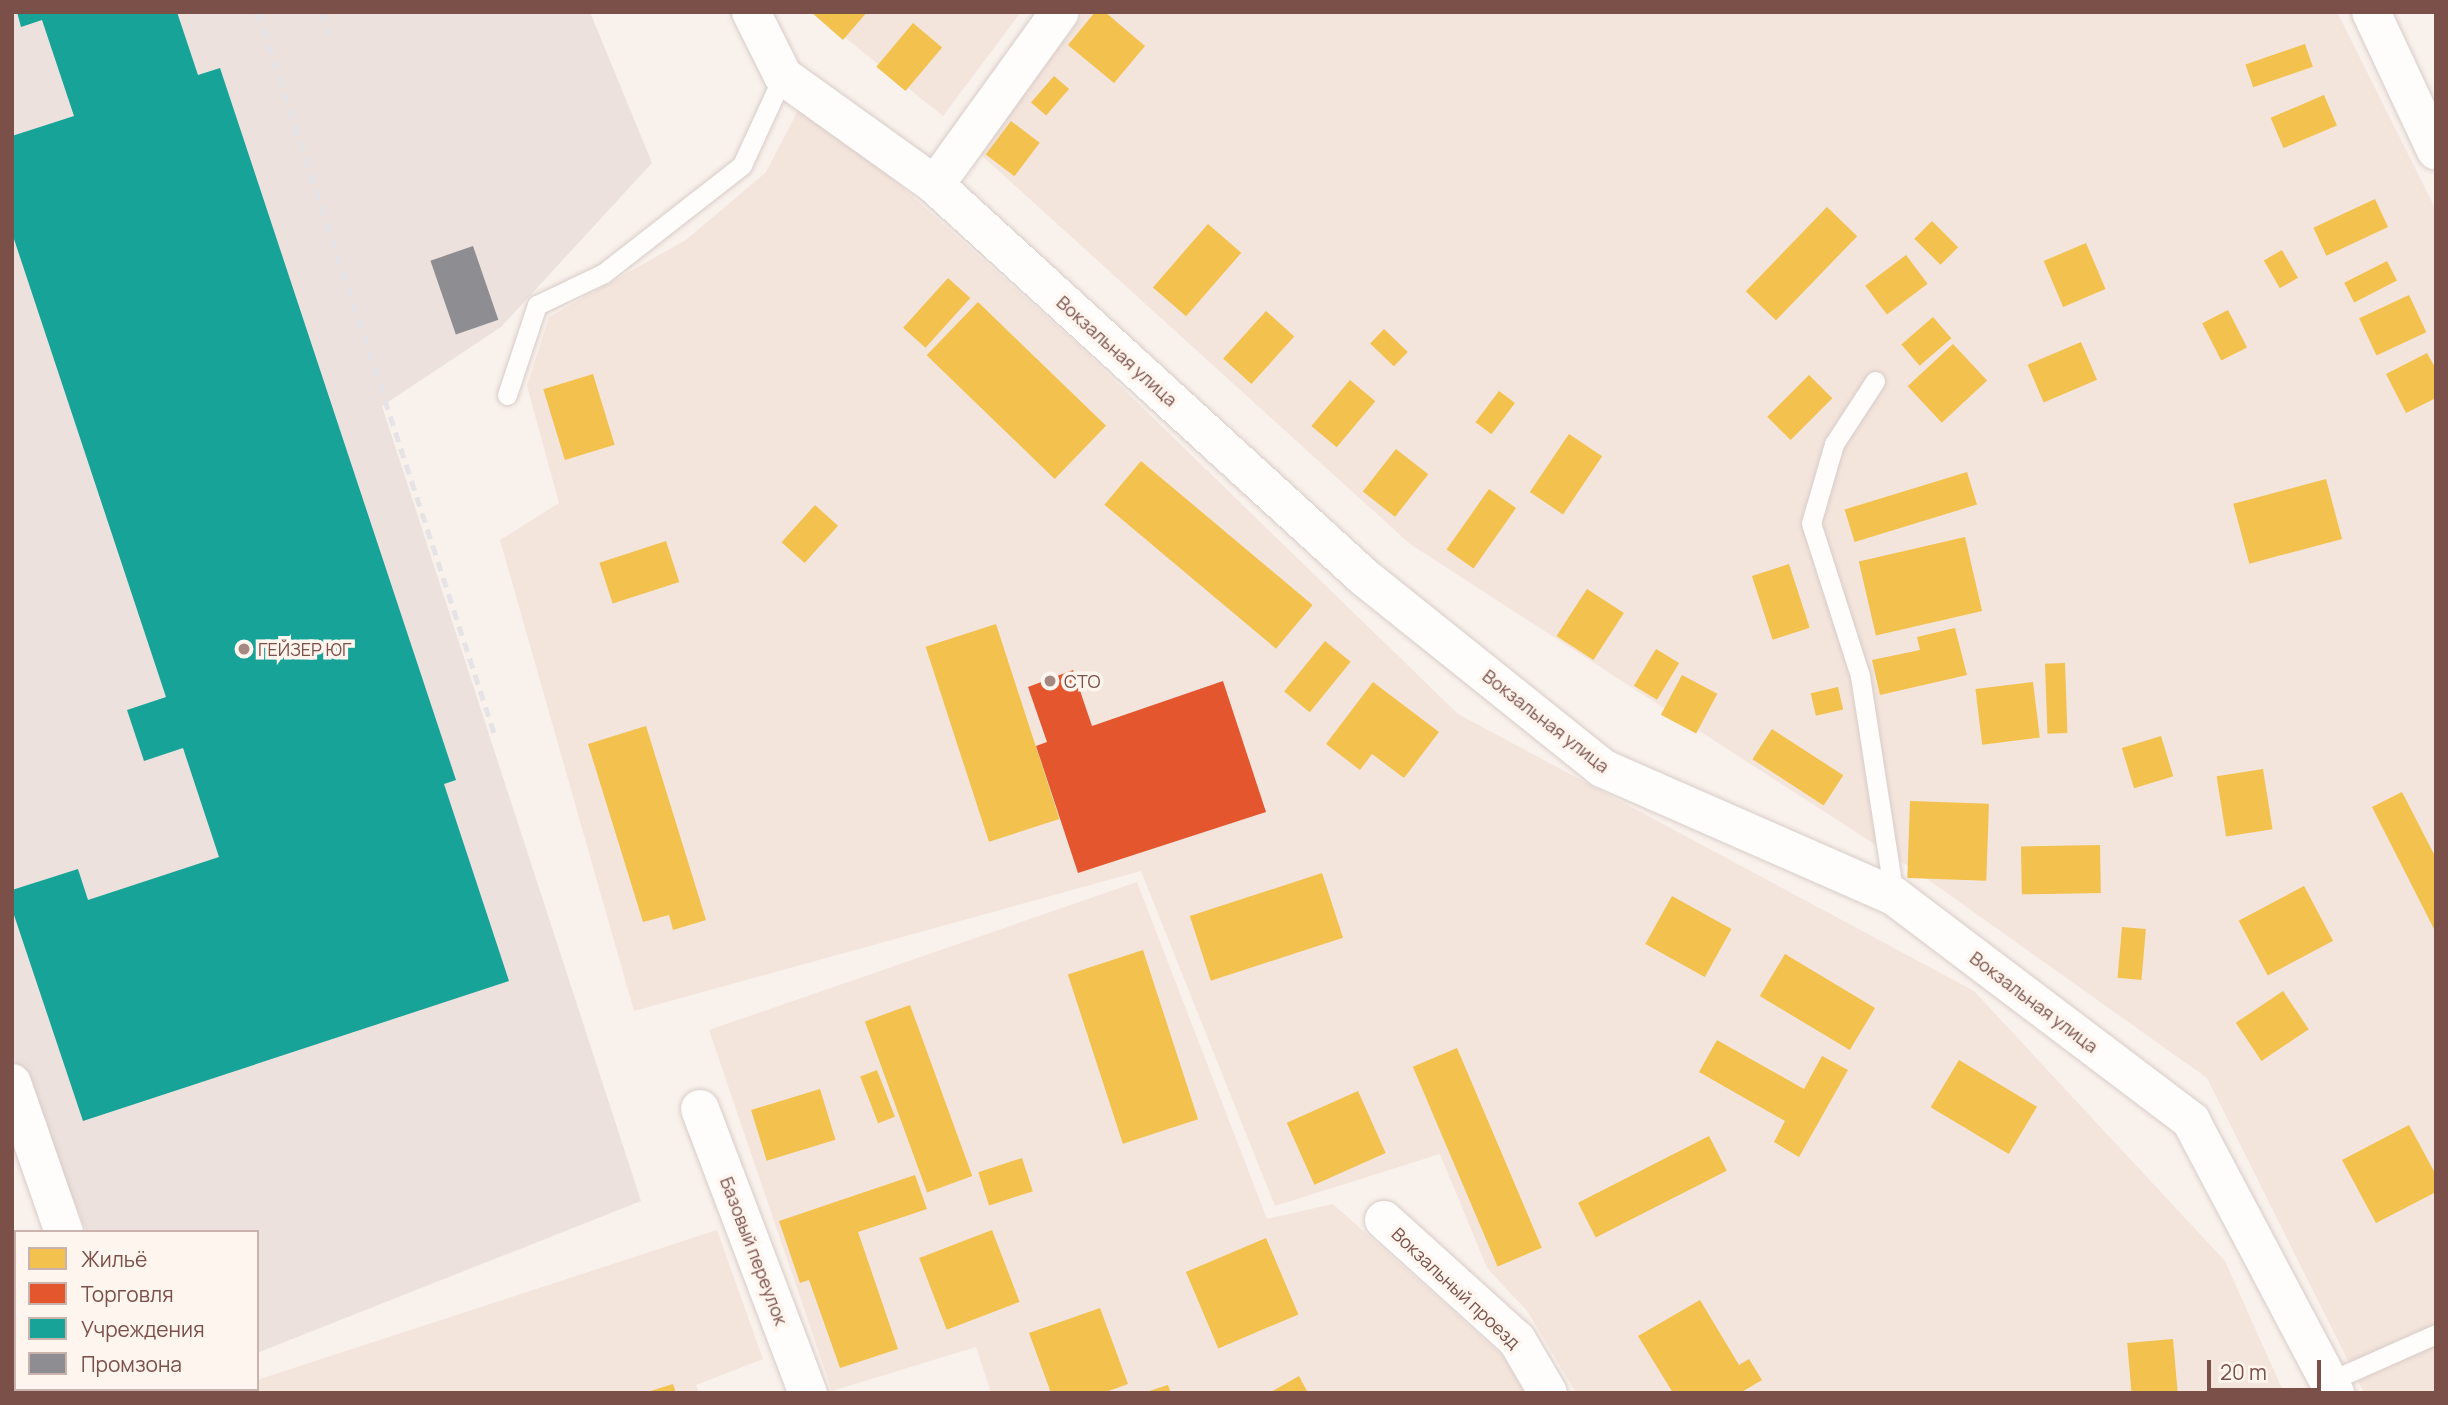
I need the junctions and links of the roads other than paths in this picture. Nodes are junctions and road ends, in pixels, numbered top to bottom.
1 (751, 12) edge
2 (1060, 12) edge
3 (2371, 12) edge
4 (783, 76) junction
5 (2436, 151) edge
6 (935, 185) junction
7 (1875, 381) dead end
8 (507, 395) dead end
9 (1894, 896) junction
10 (12, 1083) edge
11 (700, 1109) dead end
12 (1384, 1220) dead end
13 (63, 1230) edge
14 (2436, 1334) edge
15 (2333, 1387) edge
16 (808, 1393) edge
17 (1548, 1393) edge

1 - 4 street, Вокзальная улица
2 - 6 street
3 - 5 street
4 - 6 street, Вокзальная улица
4 - 8 lane
6 - 9 street, Вокзальная улица
7 - 9 lane
9 - 15 street, Вокзальная улица
10 - 13 street
11 - 16 street, Базовый переулок
12 - 17 street, Вокзальный проезд
14 - 15 lane

